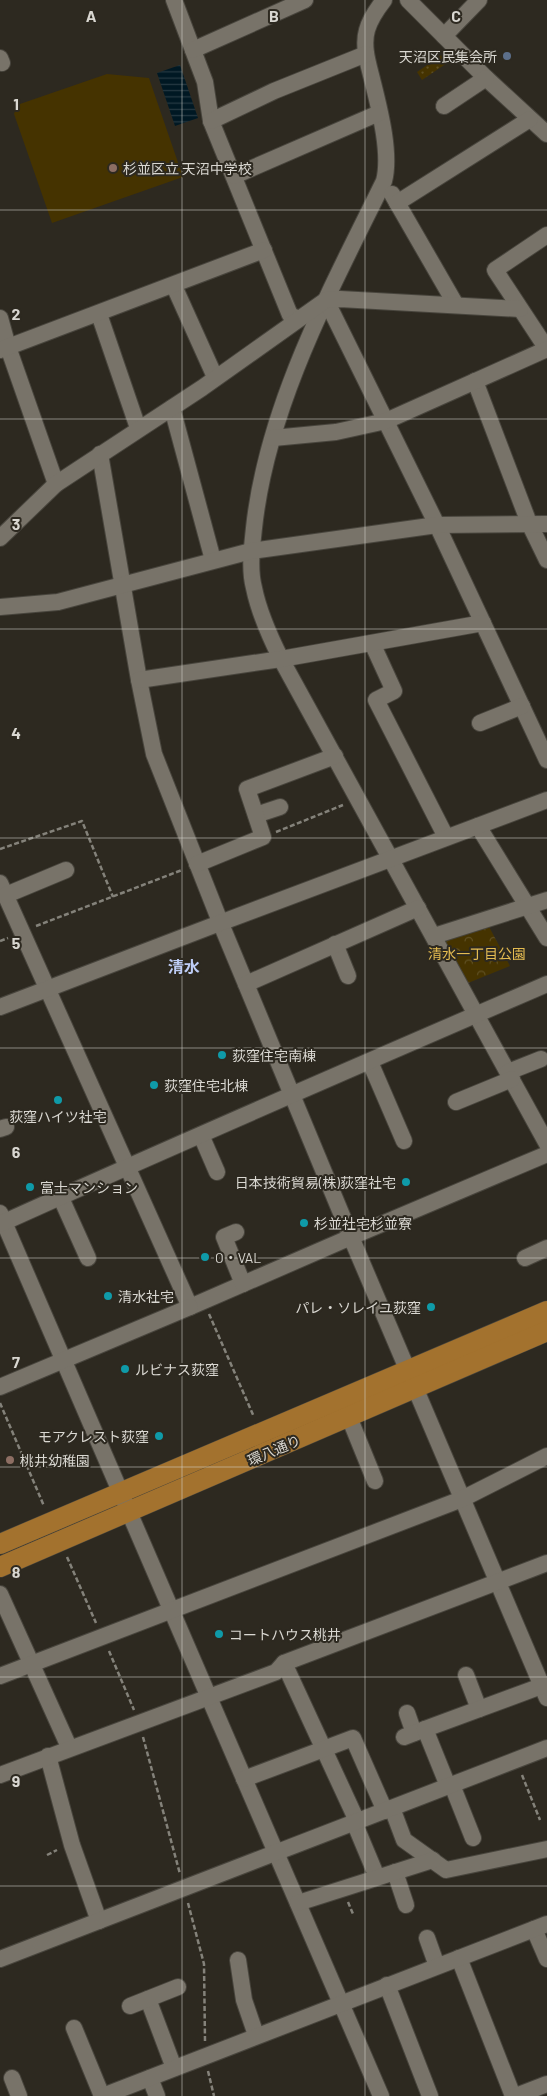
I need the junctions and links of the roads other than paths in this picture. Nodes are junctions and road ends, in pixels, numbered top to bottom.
1 (174, 0) edge
2 (305, 0) edge
3 (384, 0) edge
4 (408, 0) edge
5 (478, 0) edge
6 (444, 36) junction
7 (193, 50) junction
8 (366, 54) junction
9 (486, 78) junction
10 (444, 106) dead end
11 (379, 113) junction
12 (530, 119) junction
13 (210, 120) junction
14 (547, 134) edge
15 (234, 176) junction
16 (384, 181) junction
17 (397, 203) junction
18 (547, 235) edge
19 (264, 250) junction
20 (174, 286) junction
21 (326, 300) junction
22 (456, 305) junction
23 (520, 309) junction
24 (99, 314) junction
25 (0, 318) edge
26 (297, 318) junction
27 (4, 349) edge
28 (547, 349) edge
29 (214, 377) junction
30 (475, 381) junction
31 (172, 408) junction
32 (386, 422) junction
33 (138, 428) junction
34 (273, 438) junction
35 (100, 454) junction
36 (56, 484) junction
37 (529, 523) junction
38 (547, 524) edge
39 (436, 525) junction
40 (0, 538) edge
41 (251, 551) junction
42 (213, 560) junction
43 (547, 560) edge
44 (124, 584) junction
45 (0, 607) edge
46 (483, 623) junction
47 (372, 643) junction
48 (281, 659) junction
49 (139, 680) junction
50 (522, 706) junction
51 (480, 722) dead end
52 (335, 756) junction
53 (547, 760) edge
54 (547, 800) edge
55 (280, 807) dead end
56 (256, 815) junction
57 (478, 826) junction
58 (446, 837) junction
59 (391, 857) junction
60 (197, 864) junction
61 (66, 869) dead end
62 (3, 889) edge
63 (547, 900) edge
64 (528, 907) junction
65 (418, 908) junction
66 (221, 924) junction
67 (434, 936) junction
68 (547, 938) edge
69 (335, 944) junction
70 (348, 976) dead end
71 (246, 984) junction
72 (547, 984) edge
73 (49, 988) junction
74 (0, 1007) edge
75 (477, 1014) junction
76 (541, 1059) dead end
77 (370, 1062) junction
78 (510, 1076) junction
79 (292, 1094) junction
80 (456, 1102) dead end
81 (201, 1135) junction
82 (404, 1141) dead end
83 (547, 1144) edge
84 (547, 1154) edge
85 (128, 1169) junction
86 (217, 1172) dead end
87 (62, 1198) junction
88 (1, 1220) edge
89 (236, 1232) dead end
90 (351, 1237) junction
91 (547, 1248) edge
92 (88, 1258) dead end
93 (525, 1258) dead end
94 (243, 1284) junction
95 (197, 1304) junction
96 (547, 1312) edge
97 (547, 1331) edge
98 (63, 1360) junction
99 (412, 1381) junction
100 (0, 1387) edge
101 (349, 1417) junction
102 (547, 1456) edge
103 (375, 1480) dead end
104 (122, 1493) junction
105 (462, 1499) junction
106 (129, 1512) junction
107 (0, 1544) edge
108 (547, 1563) edge
109 (0, 1566) edge
110 (498, 1582) junction
111 (0, 1594) edge
112 (172, 1612) junction
113 (32, 1663) junction
114 (284, 1663) junction
115 (466, 1675) dead end
116 (0, 1676) edge
117 (545, 1689) edge
118 (209, 1697) junction
119 (479, 1709) junction
120 (407, 1713) dead end
121 (414, 1733) junction
122 (69, 1748) junction
123 (547, 1748) edge
124 (323, 1749) junction
125 (48, 1756) junction
126 (0, 1775) edge
127 (244, 1779) junction
128 (450, 1786) junction
129 (388, 1809) junction
130 (356, 1822) junction
131 (473, 1838) dead end
132 (547, 1849) edge
133 (276, 1853) junction
134 (432, 1860) junction
135 (395, 1872) junction
136 (377, 1877) junction
137 (298, 1903) junction
138 (406, 1905) dead end
139 (99, 1922) junction
140 (541, 1926) edge
141 (427, 1938) dead end
142 (458, 1958) junction
143 (547, 1959) edge
144 (0, 1960) edge
145 (238, 1960) dead end
146 (437, 1966) junction
147 (387, 1985) junction
148 (178, 1987) dead end
149 (148, 1999) junction
150 (341, 2003) junction
151 (130, 2006) dead end
152 (74, 2028) dead end
153 (256, 2035) junction
154 (174, 2068) junction
155 (12, 2078) dead end
156 (150, 2078) junction
157 (547, 2084) edge
158 (20, 2096) edge
159 (102, 2096) edge
160 (157, 2096) edge
161 (381, 2096) edge
162 (430, 2096) edge
163 (514, 2096) edge

1 - 7 street
2 - 7 street
3 - 8 street
4 - 6 street
5 - 6 street
6 - 9 street
7 - 13 street
8 - 11 street
8 - 13 street
9 - 10 street
9 - 12 street
11 - 15 street
11 - 16 street
12 - 14 street
12 - 17 street
13 - 15 street
15 - 19 street
16 - 17 street
16 - 21 street
17 - 22 street
18 - 23 street
19 - 20 street
19 - 26 street
20 - 24 street
20 - 29 street
21 - 22 street
21 - 26 street
21 - 32 street
21 - 34 street
22 - 23 street
23 - 28 street
24 - 27 street
24 - 33 street
25 - 27 street
26 - 29 street
27 - 36 street
28 - 30 street
29 - 31 street
30 - 32 street
30 - 37 street
31 - 33 street
31 - 42 street
32 - 34 street
32 - 39 street
33 - 35 street
34 - 41 street
35 - 36 street
35 - 44 street
36 - 40 street
37 - 38 street
37 - 39 street
37 - 43 street
39 - 41 street
39 - 46 street
41 - 42 street
41 - 48 street
42 - 44 street
44 - 45 street
44 - 49 street
46 - 47 street
46 - 50 street
47 - 48 street
47 - 58 street
48 - 49 street
48 - 52 street
49 - 60 street
50 - 51 street
50 - 53 street
52 - 56 street
52 - 59 street
54 - 57 street
55 - 56 street
56 - 60 street
57 - 58 street
57 - 64 street
58 - 59 street
59 - 65 street
59 - 66 street
60 - 66 street
61 - 62 street
62 - 73 street
63 - 64 street
64 - 67 street
64 - 68 street
65 - 67 street
65 - 69 street
66 - 71 street
66 - 73 street
67 - 75 street
69 - 70 street
69 - 71 street
71 - 79 street
72 - 75 street
73 - 74 street
73 - 85 street
75 - 77 street
75 - 78 street
76 - 78 street
77 - 79 street
77 - 82 street
78 - 80 street
78 - 83 street
79 - 81 street
79 - 90 street
81 - 85 street
81 - 86 street
84 - 90 street
85 - 87 street
85 - 95 street
87 - 88 street
87 - 92 street
88 - 98 street
89 - 94 street
90 - 94 street
90 - 99 street
91 - 93 street
94 - 95 street
95 - 98 street
96 - 99 main road, 環八通り
97 - 99 main road, 環八通り
98 - 100 street
98 - 104 street
99 - 101 main road, 環八通り
99 - 104 main road, 環八通り
99 - 105 street
101 - 103 street
101 - 106 main road, 環八通り
102 - 105 street
104 - 106 street
104 - 107 main road, 環八通り
105 - 110 street
105 - 112 street
106 - 109 main road, 環八通り
106 - 112 street
108 - 110 street
110 - 114 street
110 - 117 street
111 - 113 street
112 - 113 street
112 - 118 street
113 - 116 street
113 - 122 street
114 - 118 street
114 - 124 street
115 - 119 street
117 - 119 street
118 - 122 street
118 - 127 street
119 - 121 street
120 - 121 street
121 - 128 street
122 - 125 street
123 - 128 street
124 - 127 street
124 - 129 street
124 - 130 street
125 - 126 street
125 - 139 street
127 - 133 street
128 - 129 street
128 - 131 street
129 - 130 street
129 - 134 street
130 - 133 street
130 - 136 street
132 - 134 street
133 - 137 street
133 - 139 street
134 - 135 street
135 - 136 street
135 - 138 street
136 - 137 street
137 - 150 street
139 - 144 street
140 - 142 street
140 - 143 street
141 - 146 street
142 - 146 street
142 - 163 street
145 - 153 street
146 - 147 street
147 - 150 street
147 - 162 street
148 - 149 street
149 - 151 street
149 - 154 street
150 - 153 street
150 - 161 street
152 - 159 street
153 - 154 street
154 - 156 street
155 - 158 street
156 - 159 street
156 - 160 street
157 - 163 street

